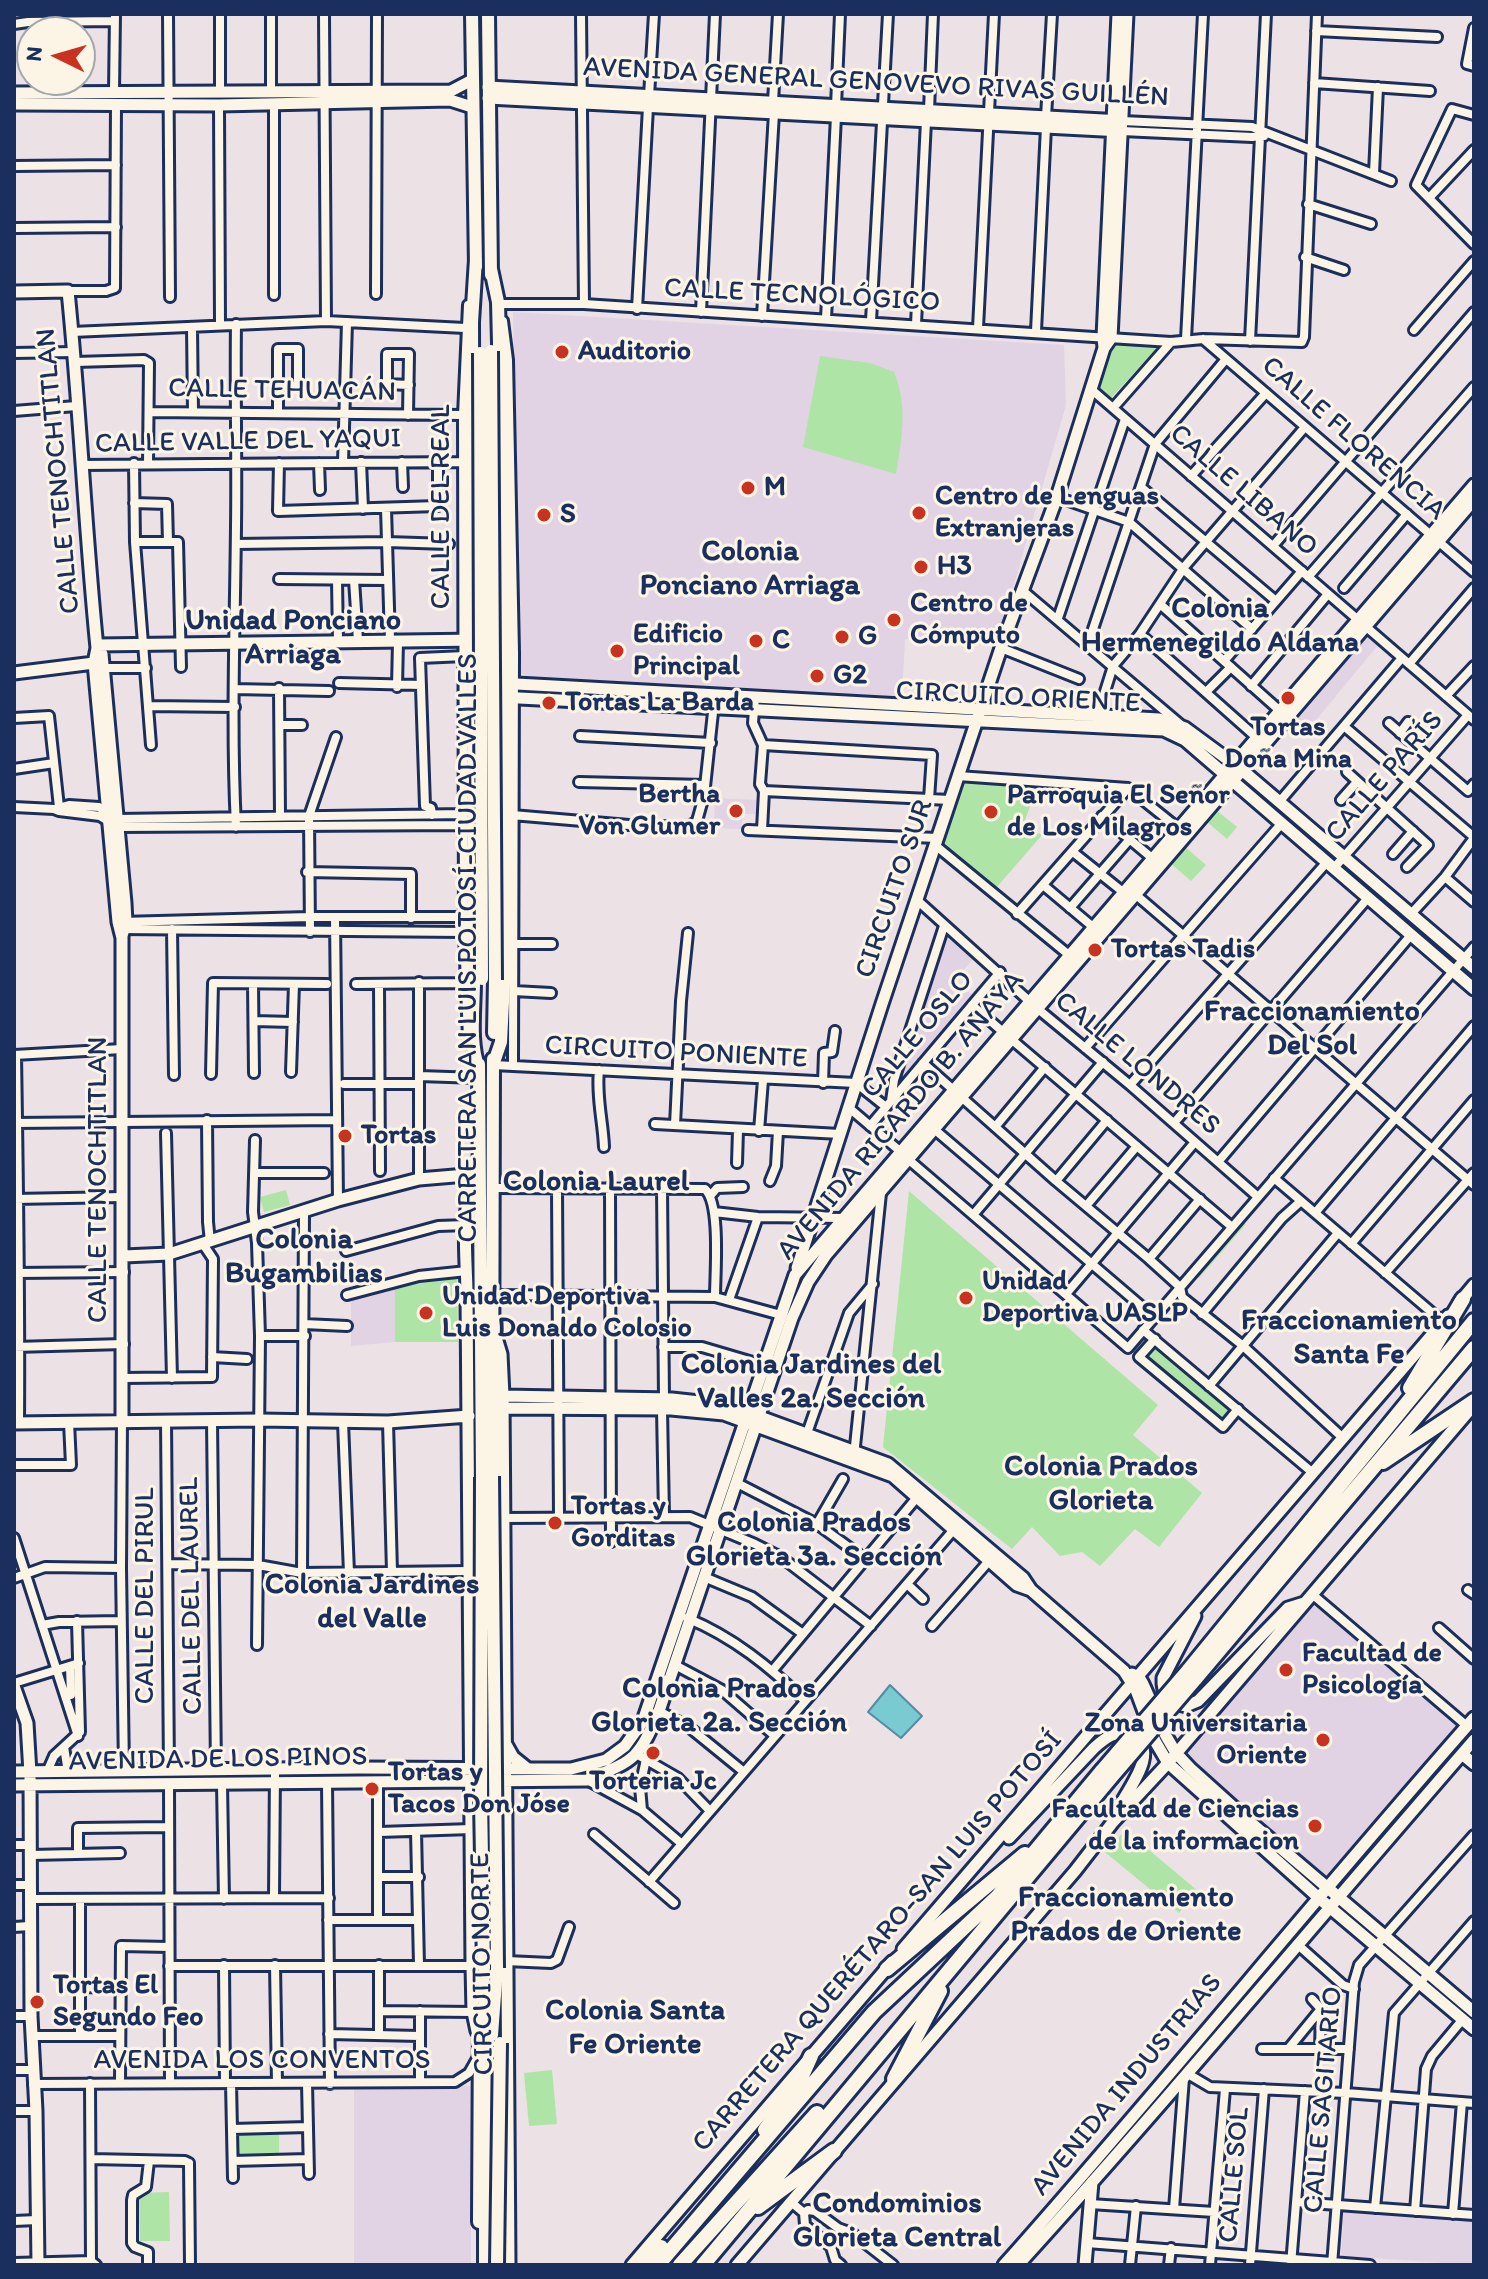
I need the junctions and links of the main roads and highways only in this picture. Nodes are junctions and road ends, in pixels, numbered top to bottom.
1 (472, 14) edge
2 (488, 14) edge
3 (476, 259) junction
4 (491, 269) junction
5 (495, 353) junction
6 (505, 589) junction
7 (473, 592) junction
8 (474, 722) junction
9 (505, 723) junction
10 (488, 980) junction
11 (493, 1065) junction
12 (478, 1069) junction
13 (1463, 1299) road end
14 (1474, 1321) edge
15 (1474, 1348) edge
16 (1474, 1403) edge
17 (1397, 1418) junction
18 (1370, 1471) junction
19 (487, 1476) junction
20 (1191, 1675) junction
21 (1107, 1774) junction
22 (1053, 1830) junction
23 (953, 1966) junction
24 (887, 1969) road end
25 (492, 1971) junction
26 (896, 2034) junction
27 (811, 2056) road end
28 (894, 2079) road end
29 (834, 2151) road end
30 (754, 2153) junction
31 (738, 2222) junction
32 (708, 2260) edge
33 (480, 2265) edge
34 (486, 2265) edge
35 (497, 2265) edge
36 (507, 2265) edge
37 (646, 2265) edge
38 (658, 2265) edge
39 (680, 2265) edge

1 - 3 main road
2 - 4 main road, CARRETERA SAN LUIS POTOSÍ-CIUDAD VALLES
3 - 5 main road
3 - 7 main road
4 - 5 main road, CARRETERA SAN LUIS POTOSÍ-CIUDAD VALLES
4 - 5 main road
5 - 6 main road
5 - 10 main road, CARRETERA SAN LUIS POTOSÍ-CIUDAD VALLES, bridge
6 - 7 main road
6 - 9 main road
7 - 8 main road
8 - 9 main road
8 - 12 main road
9 - 11 main road
10 - 11 main road, CARRETERA SAN LUIS POTOSÍ-CIUDAD VALLES
10 - 12 main road
11 - 19 main road, CARRETERA SAN LUIS POTOSÍ-CIUDAD VALLES
12 - 19 main road
13 - 17 highway
14 - 17 highway
15 - 18 highway
16 - 18 highway
17 - 20 highway
18 - 20 highway
19 - 25 main road, bridge
20 - 21 highway, bridge
21 - 22 highway
21 - 23 highway
22 - 24 highway
22 - 30 highway
23 - 26 highway
23 - 28 highway
25 - 33 main road
25 - 34 highway
25 - 35 main road, bridge
25 - 36 main road
26 - 31 highway
26 - 39 highway
27 - 30 highway
29 - 31 highway
30 - 37 highway
30 - 38 highway
31 - 32 highway

